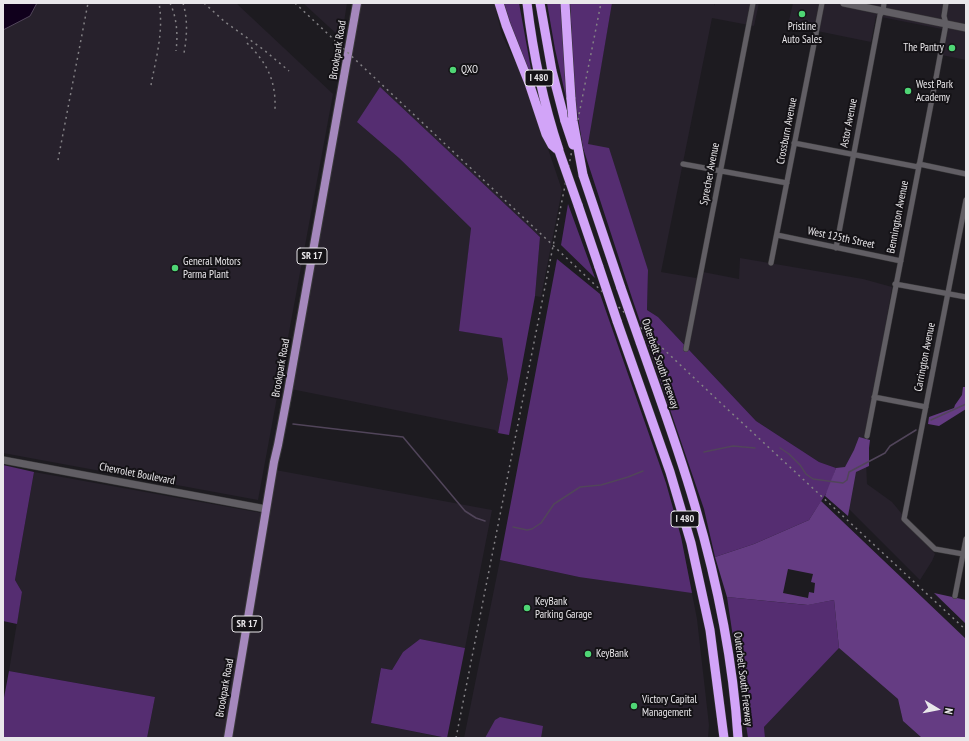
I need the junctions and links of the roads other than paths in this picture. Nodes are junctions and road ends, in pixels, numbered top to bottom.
1 (357, 3) edge
2 (499, 3) edge
3 (527, 3) edge
4 (540, 3) edge
5 (565, 3) edge
6 (753, 3) edge
7 (822, 3) edge
8 (844, 3) edge
9 (946, 3) edge
10 (883, 7) edge
11 (946, 24) junction
12 (966, 28) edge
13 (794, 143) junction
14 (559, 151) junction
15 (853, 154) junction
16 (683, 164) dead end
17 (918, 165) junction
18 (721, 172) junction
19 (966, 174) edge
20 (583, 176) junction
21 (787, 183) junction
22 (966, 200) edge
23 (777, 235) junction
24 (836, 248) junction
25 (900, 261) junction
26 (771, 263) dead end
27 (895, 284) junction
28 (948, 293) junction
29 (966, 297) edge
30 (686, 349) dead end
31 (874, 397) junction
32 (926, 407) junction
33 (867, 436) dead end
34 (3, 460) edge
35 (266, 509) junction
36 (966, 539) edge
37 (963, 554) junction
38 (955, 596) dead end
39 (735, 701) junction
40 (723, 724) junction
41 (228, 738) edge
42 (719, 738) edge
43 (724, 738) edge
44 (738, 738) edge
45 (744, 738) edge

1 - 35 main road, Brookpark Road / SR 17
2 - 14 highway
3 - 14 highway, I 480
4 - 20 highway, Outerbelt South Freeway / I 480, bridge
5 - 20 highway, bridge
6 - 18 street, Sprecher Avenue
7 - 13 street, Crossburn Avenue
8 - 10 main road
9 - 11 street, Bennington Avenue
10 - 11 main road
10 - 15 street, Astor Avenue
11 - 12 main road
11 - 17 street, Bennington Avenue
13 - 15 street
13 - 21 street, Crossburn Avenue
14 - 40 highway, I 480, bridge
15 - 17 street
15 - 24 street, Astor Avenue
16 - 18 street
17 - 19 street
17 - 25 street, Bennington Avenue
18 - 21 street
18 - 30 street, Sprecher Avenue
20 - 39 highway, Outerbelt South Freeway / I 480, bridge
21 - 23 street, Crossburn Avenue
22 - 28 street, Carrington Avenue
23 - 24 street, West 125th Street
23 - 26 street, Crossburn Avenue
24 - 25 street, West 125th Street
25 - 27 street, Bennington Avenue
27 - 28 street
27 - 31 street, Bennington Avenue
28 - 29 street
28 - 32 street, Carrington Avenue
31 - 32 street
31 - 33 street, Bennington Avenue
32 - 37 street, Carrington Avenue
34 - 35 main road, Chevrolet Boulevard
35 - 41 main road, Brookpark Road / SR 17
36 - 37 street
37 - 38 street
39 - 44 highway, Outerbelt South Freeway / I 480
39 - 45 highway
40 - 42 highway
40 - 43 highway, I 480

